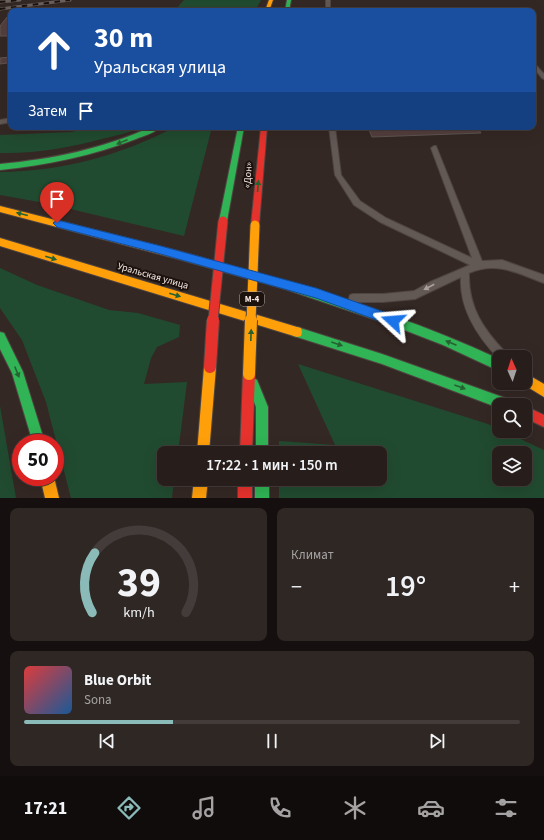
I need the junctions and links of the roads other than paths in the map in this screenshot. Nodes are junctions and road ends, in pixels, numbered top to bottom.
1 (536, 68) edge
2 (544, 77) edge
3 (151, 130) edge
4 (240, 130) edge
5 (264, 130) edge
6 (332, 130) edge
7 (434, 148) dead end
8 (0, 167) edge
9 (0, 209) edge
10 (0, 242) edge
11 (479, 265) junction
12 (465, 271) junction
13 (544, 279) edge
14 (316, 293) junction
15 (0, 337) edge
16 (496, 350) edge
17 (492, 362) edge
18 (249, 374) junction
19 (532, 383) edge
20 (544, 391) edge
21 (492, 399) edge
22 (532, 415) edge
23 (544, 421) edge
24 (36, 434) edge
25 (204, 446) edge
26 (246, 446) edge
27 (262, 446) edge
28 (49, 486) edge
29 (201, 486) edge
30 (245, 486) edge
31 (262, 486) edge
32 (52, 498) edge
33 (200, 498) edge
34 (245, 498) edge
35 (262, 498) edge

1 - 2 lane
3 -> 8 main road
4 - 25 main road, «Дон», bridge
18 -> 5 main road, «Дон» / М-4, bridge
6 - 11 lane
7 - 11 lane
14 -> 9 main road, М-4
10 -> 21 main road, Уральская улица / М-4
11 - 12 lane
11 - 13 lane
12 -> 14 lane
12 - 16 lane
17 -> 14 main road
15 -> 24 main road
18 - 26 main road, М-4
18 - 27 main road
19 - 20 main road
22 - 23 main road
28 - 32 main road
29 - 33 main road
30 - 34 main road
31 - 35 main road

